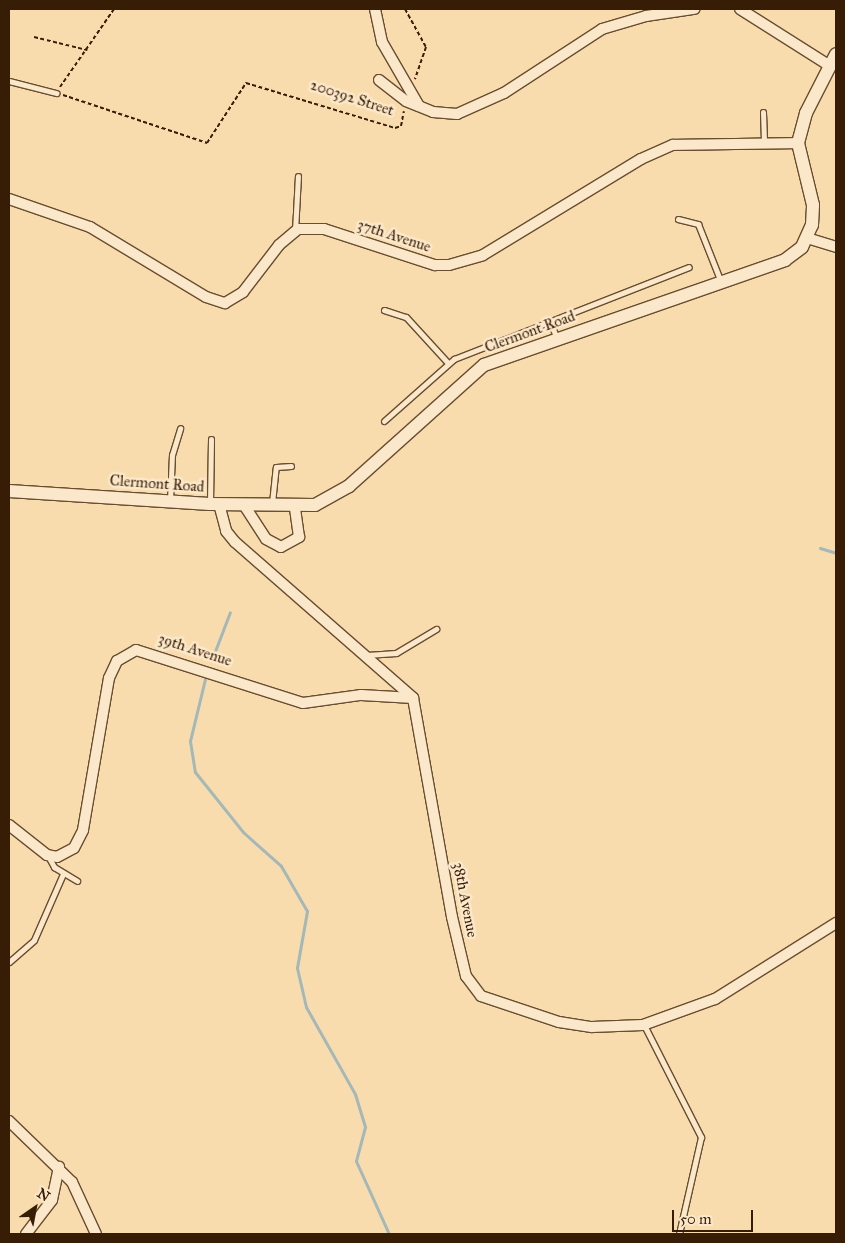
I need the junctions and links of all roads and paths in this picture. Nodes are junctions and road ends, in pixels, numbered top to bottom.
1 (114, 9) edge
2 (375, 9) edge
3 (405, 9) edge
4 (694, 9) edge
5 (740, 9) edge
6 (34, 37) dead end
7 (87, 50) junction
8 (836, 54) edge
9 (830, 66) junction
10 (380, 80) dead end
11 (9, 81) edge
12 (56, 93) junction
13 (408, 97) junction
14 (763, 112) dead end
15 (764, 143) junction
16 (798, 143) junction
17 (298, 176) dead end
18 (9, 200) edge
19 (678, 219) dead end
20 (295, 231) junction
21 (808, 238) junction
22 (836, 246) edge
23 (689, 267) dead end
24 (721, 282) junction
25 (384, 310) dead end
26 (551, 324) junction
27 (557, 339) junction
28 (448, 363) junction
29 (384, 421) dead end
30 (180, 428) dead end
31 (211, 439) dead end
32 (290, 466) dead end
33 (9, 491) edge
34 (170, 501) junction
35 (215, 504) junction
36 (244, 505) junction
37 (272, 506) junction
38 (295, 507) junction
39 (436, 628) dead end
40 (367, 655) junction
41 (413, 698) junction
42 (9, 825) edge
43 (48, 856) junction
44 (64, 874) junction
45 (77, 881) dead end
46 (836, 923) edge
47 (9, 962) edge
48 (643, 1025) junction
49 (9, 1121) edge
50 (59, 1167) junction
51 (26, 1234) edge
52 (96, 1234) edge
53 (679, 1234) edge

1 - 7 path
2 - 13 street
3 - 13 path
4 - 13 street, 200392 Street
5 - 9 street
6 - 7 path
7 - 12 path
8 - 9 street
9 - 16 street
10 - 13 street
11 - 12 lane
12 - 13 path, 200392 Street
14 - 15 lane
15 - 16 street, 37th Avenue
15 - 20 street, 37th Avenue
16 - 21 street
17 - 20 lane
18 - 20 street
19 - 24 lane
21 - 22 street
21 - 24 street, Clermont Road
23 - 26 lane
24 - 27 street, Clermont Road
25 - 28 lane
26 - 27 lane
26 - 28 lane
27 - 38 street, Clermont Road
28 - 29 lane
30 - 34 lane
31 - 35 lane
32 - 37 lane
33 - 34 street, Clermont Road
34 - 35 street, Clermont Road
35 - 36 street, Clermont Road
35 - 40 street
36 - 37 street, Clermont Road
36 - 38 street
37 - 38 street, Clermont Road
39 - 40 lane
40 - 41 street
41 - 43 street, 39th Avenue
41 - 48 street, 38th Avenue
42 - 43 street
43 - 44 lane
44 - 45 lane
44 - 47 lane
46 - 48 street, 38th Avenue
48 - 53 lane
49 - 50 street
50 - 51 street
50 - 52 street

